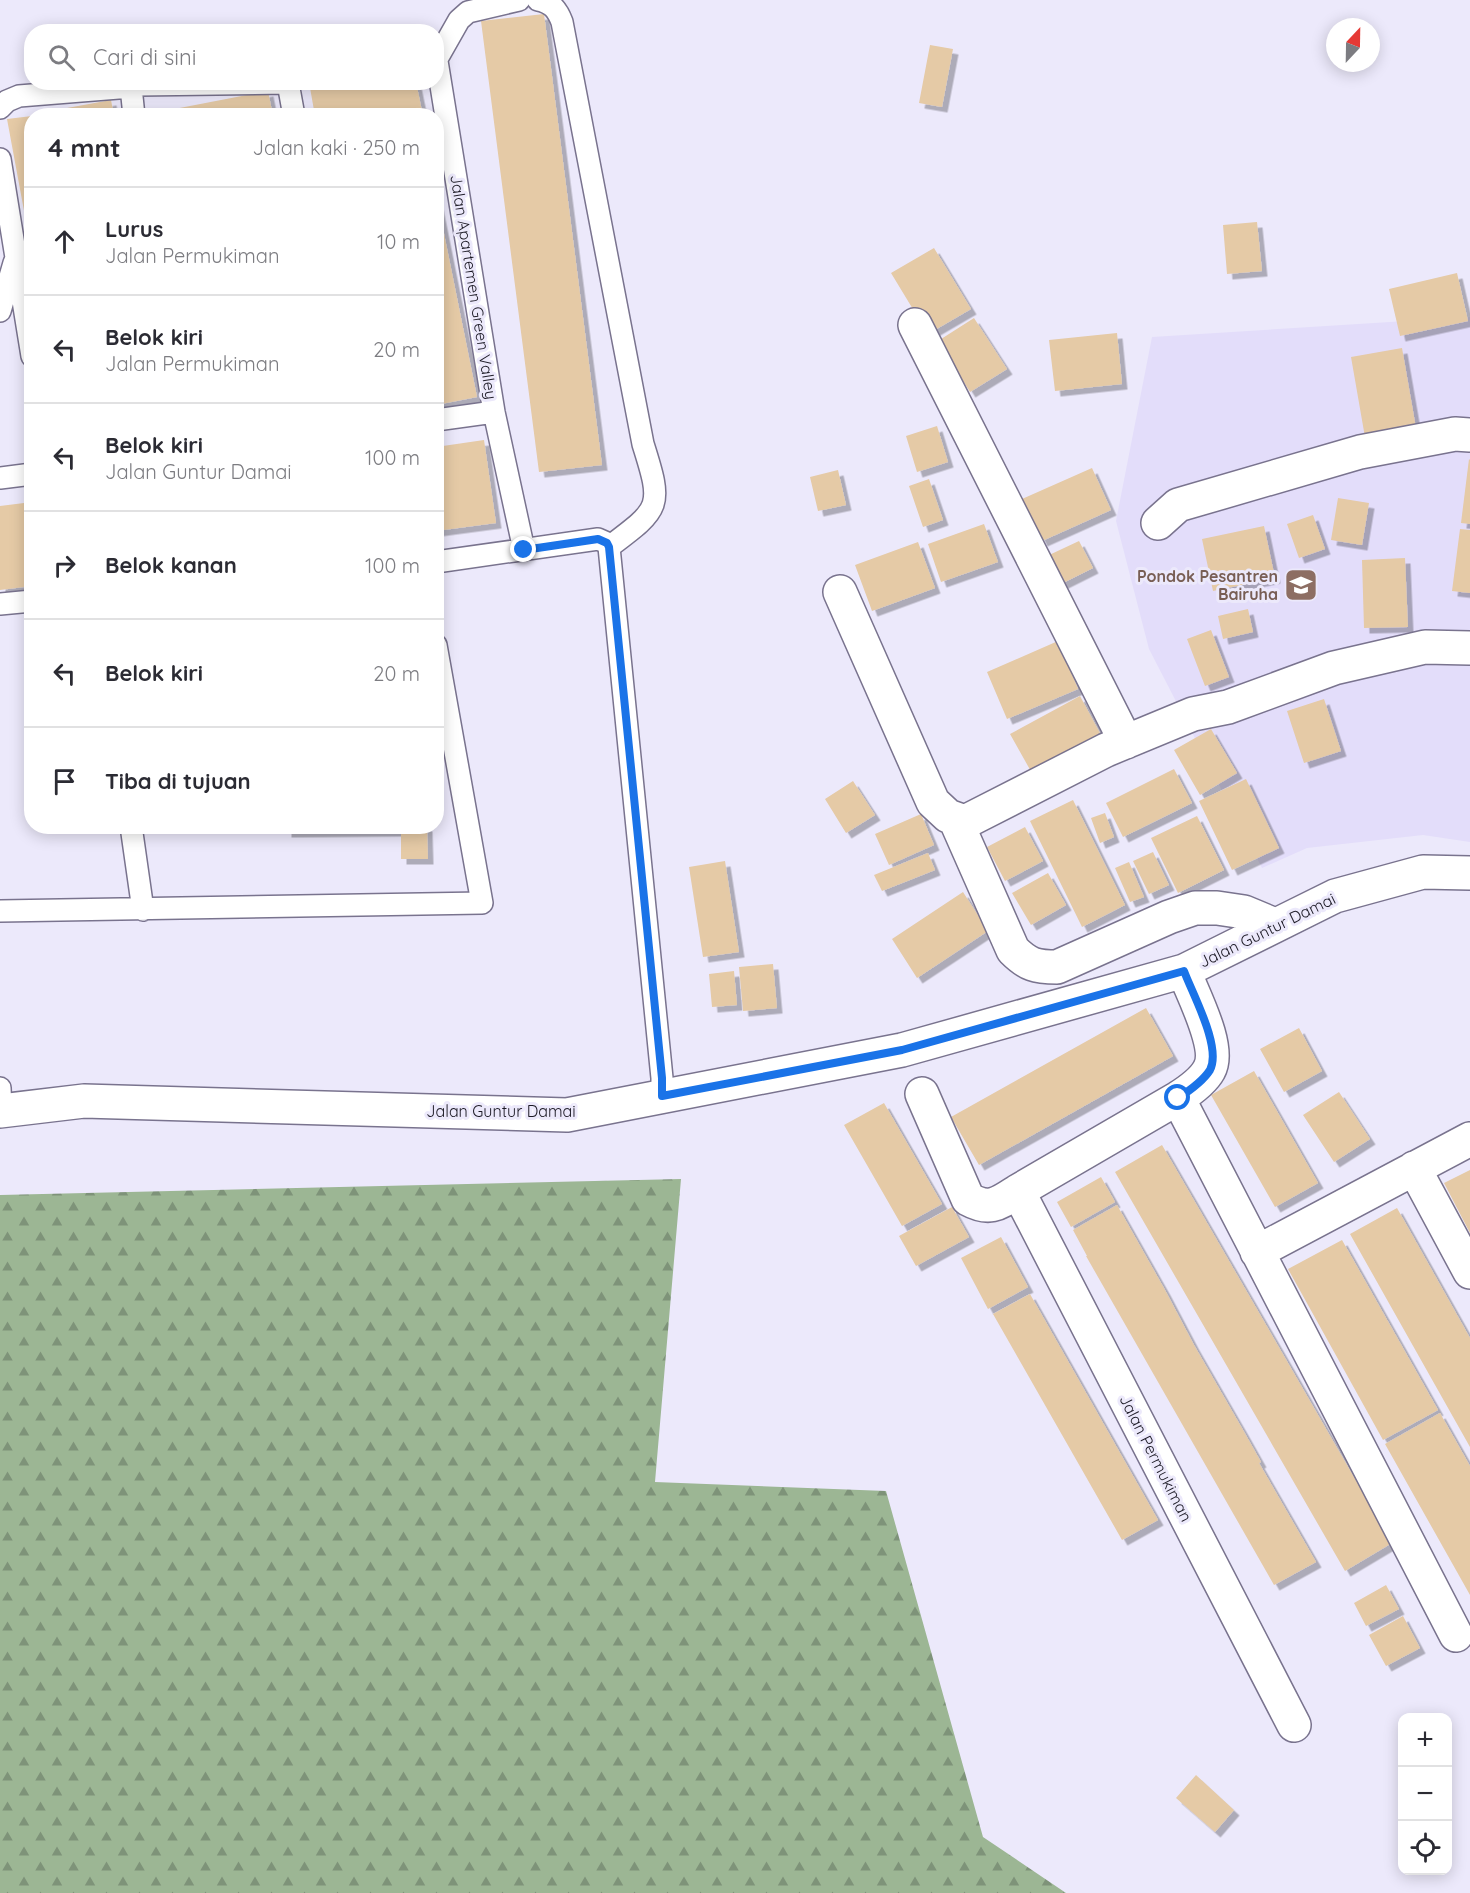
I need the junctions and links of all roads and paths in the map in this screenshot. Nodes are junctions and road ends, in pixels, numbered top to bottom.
1 (519, 0) edge
2 (538, 0) edge
3 (444, 45) edge
4 (94, 90) edge
5 (131, 90) edge
6 (290, 90) edge
7 (442, 90) edge
8 (0, 108) edge
9 (133, 108) edge
10 (293, 108) edge
11 (0, 159) edge
12 (16, 258) junction
13 (24, 307) edge
14 (0, 311) edge
15 (915, 325) dead end
16 (494, 412) junction
17 (444, 419) edge
18 (1470, 435) edge
19 (24, 475) edge
20 (0, 478) edge
21 (1158, 523) dead end
22 (609, 547) junction
23 (524, 550) junction
24 (444, 561) edge
25 (840, 592) dead end
26 (24, 602) edge
27 (0, 604) edge
28 (1470, 648) edge
29 (444, 726) edge
30 (1126, 742) junction
31 (956, 821) junction
32 (132, 834) edge
33 (1470, 873) edge
34 (144, 910) junction
35 (0, 911) edge
36 (1275, 925) junction
37 (1184, 971) junction
38 (922, 1094) dead end
39 (662, 1096) junction
40 (1178, 1098) junction
41 (0, 1104) edge
42 (1470, 1139) edge
43 (1414, 1168) junction
44 (1018, 1191) junction
45 (1257, 1251) junction
46 (1470, 1272) edge
47 (1456, 1635) dead end
48 (1294, 1725) dead end

1 - 3 lane
2 - 22 lane
4 - 8 lane
5 - 9 lane
6 - 10 lane
7 - 16 lane, Jalan Apartemen Green Valley
11 - 12 lane
12 - 13 lane
12 - 14 lane
15 - 30 street
16 - 17 lane, Jalan Apartemen Green Valley
16 - 23 lane, Jalan Apartemen Green Valley
18 - 21 street
19 - 20 lane
22 - 23 lane
22 - 39 lane
23 - 24 lane
25 - 31 street
26 - 27 lane
28 - 30 street
29 - 34 lane
30 - 31 street
31 - 36 street
32 - 34 lane
33 - 36 street, Jalan Guntur Damai
34 - 35 lane
36 - 37 street, Jalan Guntur Damai
37 - 39 street, Jalan Guntur Damai
37 - 40 street
38 - 44 street
39 - 41 street, Jalan Guntur Damai
40 - 44 street
40 - 45 street
42 - 43 street
43 - 45 street
43 - 46 street
44 - 48 street, Jalan Permukiman
45 - 47 street

